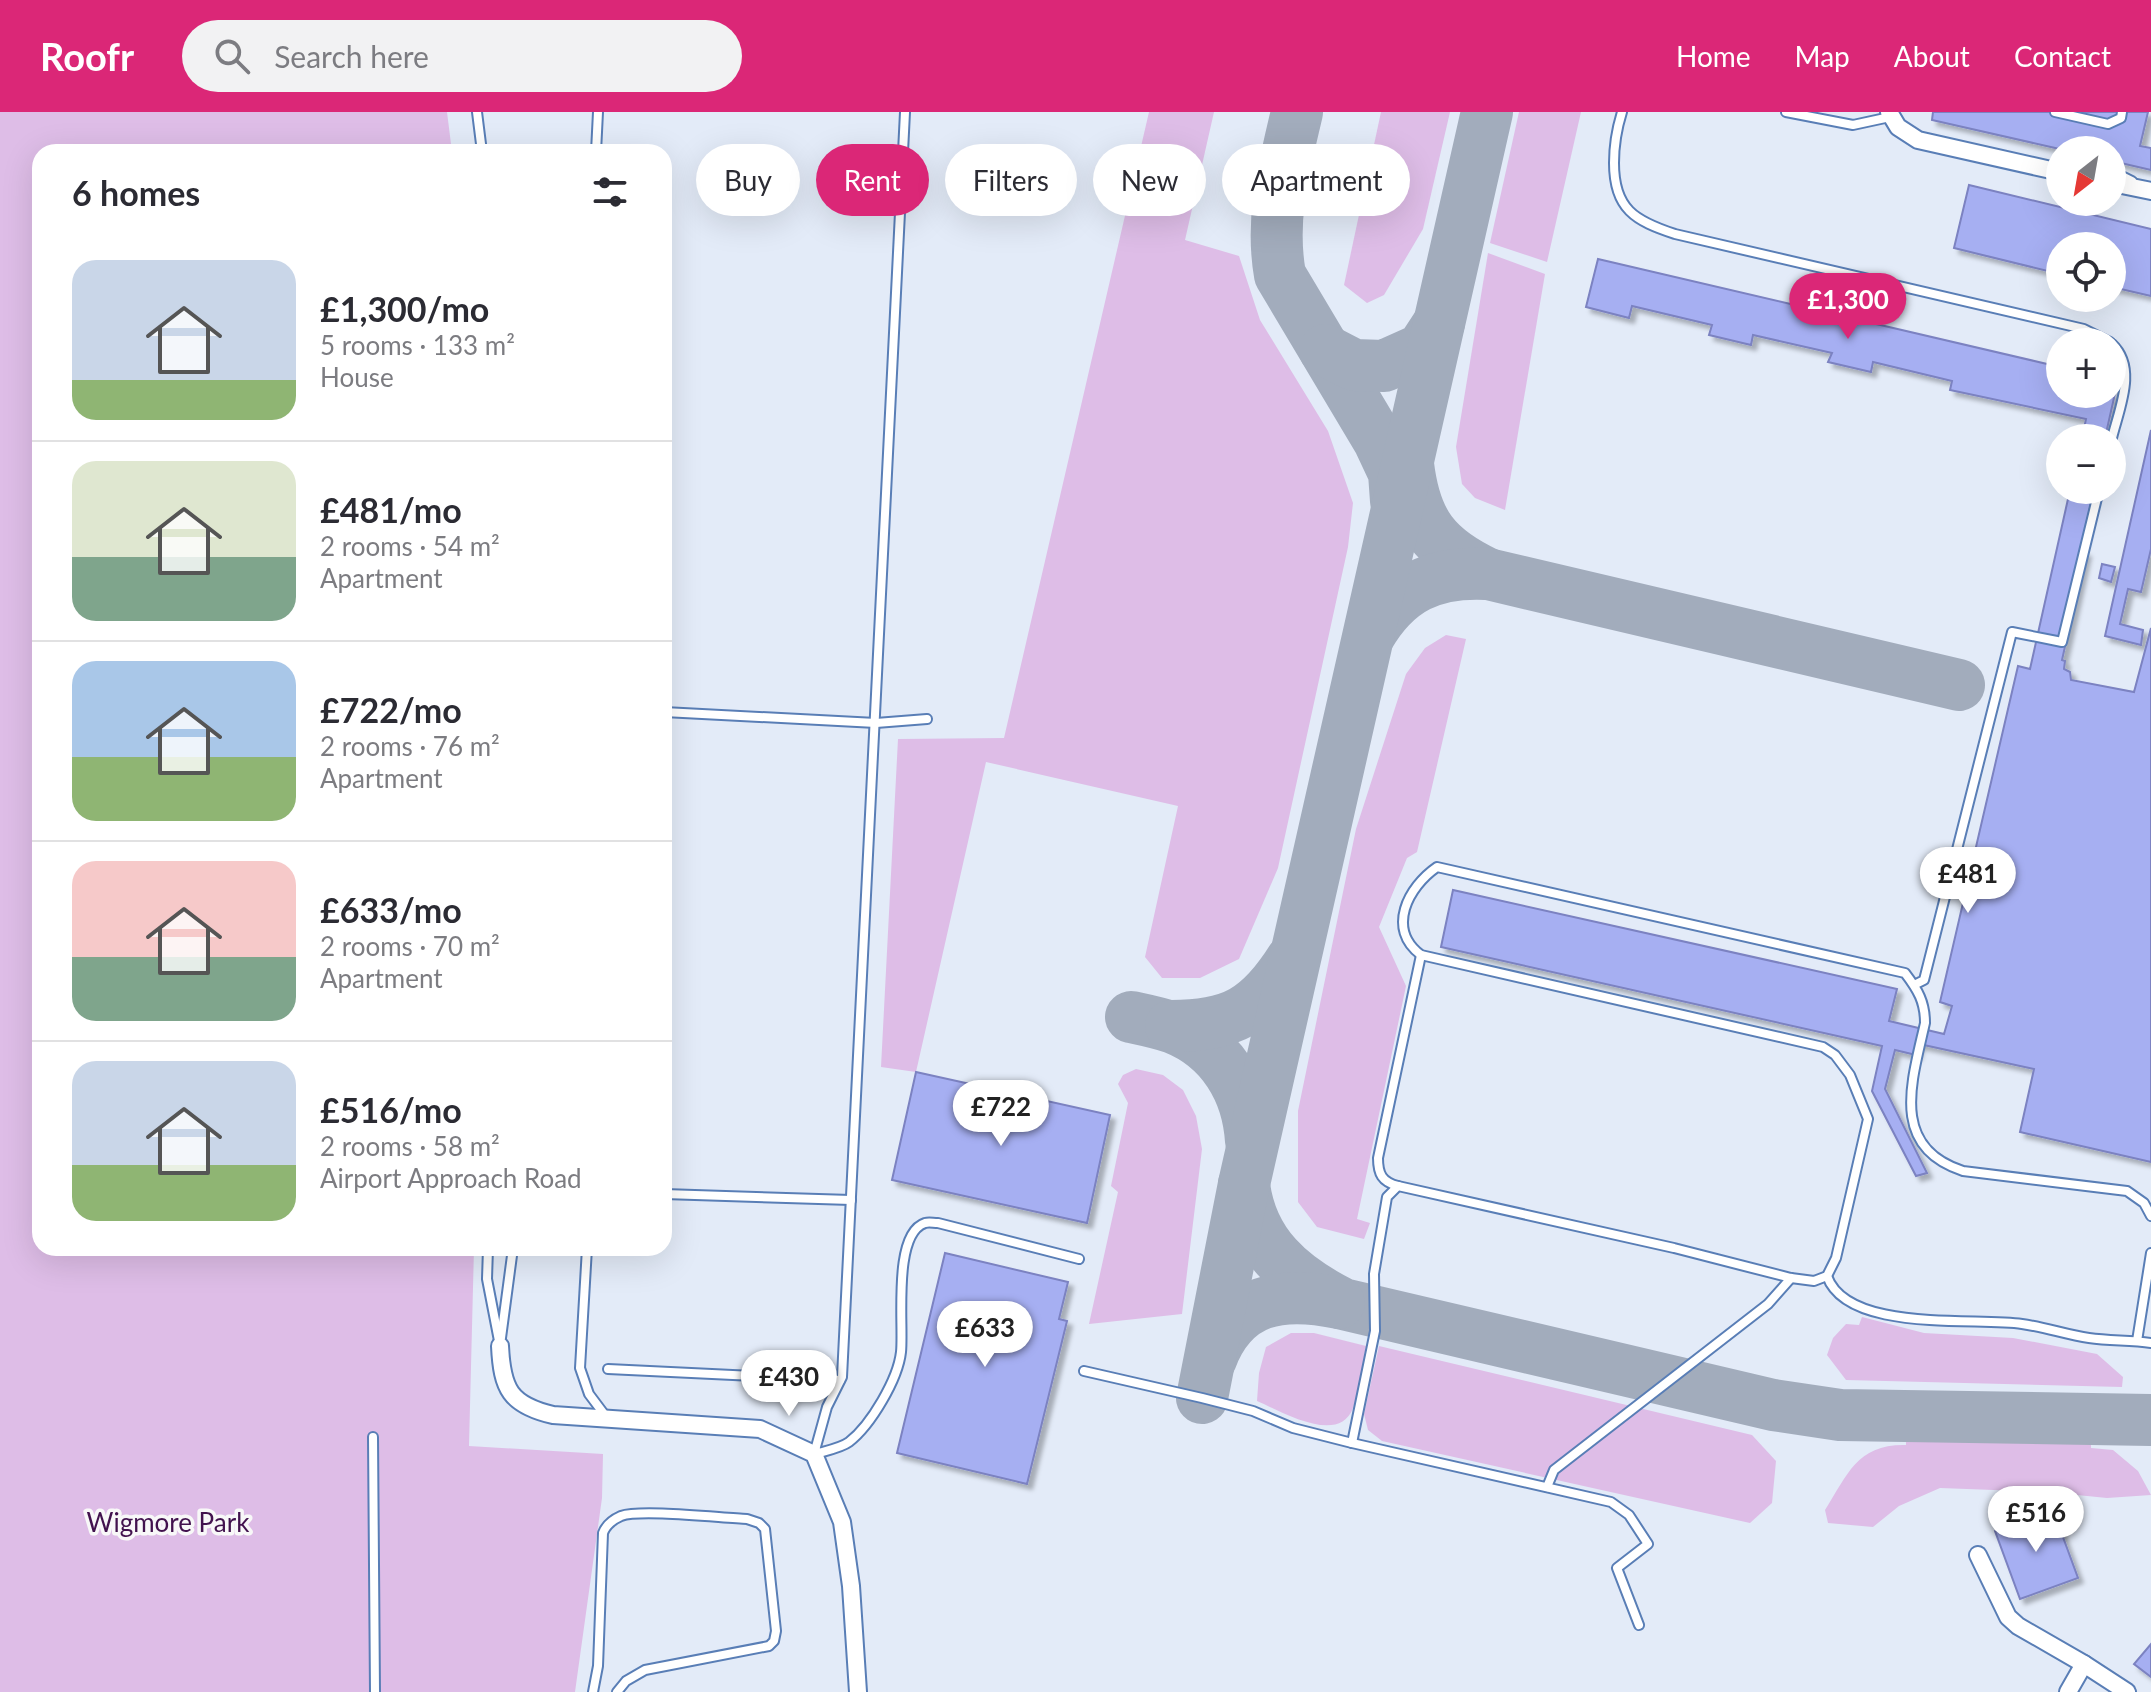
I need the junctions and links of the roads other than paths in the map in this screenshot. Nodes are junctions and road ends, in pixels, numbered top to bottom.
1 (477, 112) edge
2 (598, 112) edge
3 (905, 112) edge
4 (1622, 112) edge
5 (1786, 112) edge
6 (2055, 112) edge
7 (2122, 112) edge
8 (1889, 114) edge
9 (481, 144) edge
10 (596, 144) edge
11 (2046, 169) edge
12 (2126, 178) edge
13 (2126, 186) edge
14 (2151, 190) edge
15 (2080, 328) edge
16 (2096, 504) edge
17 (672, 712) edge
18 (927, 719) dead end
19 (876, 723) junction
20 (1421, 955) junction
21 (1914, 985) junction
22 (1398, 1186) junction
23 (672, 1194) edge
24 (851, 1200) junction
25 (2151, 1216) edge
26 (2151, 1253) edge
27 (488, 1256) edge
28 (512, 1256) edge
29 (587, 1256) edge
30 (1079, 1259) dead end
31 (1827, 1276) junction
32 (1791, 1278) junction
33 (2137, 1341) junction
34 (2151, 1343) edge
35 (500, 1346) junction
36 (608, 1369) dead end
37 (1084, 1371) dead end
38 (840, 1380) junction
39 (607, 1418) junction
40 (373, 1437) dead end
41 (1352, 1443) junction
42 (814, 1454) junction
43 (1547, 1487) junction
44 (1978, 1555) dead end
45 (1639, 1625) dead end
46 (2084, 1664) junction
47 (375, 1692) edge
48 (593, 1692) edge
49 (617, 1692) edge
50 (858, 1692) edge
51 (2068, 1692) edge
52 (2127, 1692) edge

1 - 9 lane
2 - 10 lane
3 - 19 lane
4 - 15 lane
5 - 8 lane
6 - 7 lane
8 - 11 street
12 - 14 lane
13 - 14 street
16 - 21 lane
17 - 19 lane
18 - 19 lane
19 - 24 lane
20 - 21 lane
20 - 22 lane
20 - 31 lane
21 - 25 lane
22 - 32 lane
22 - 41 lane
23 - 24 lane
24 - 38 lane
26 - 33 lane
27 - 35 lane
28 - 35 lane
29 - 39 lane
30 - 42 lane
31 - 32 lane
31 - 33 lane
32 - 43 lane
33 - 34 lane
35 - 39 street
36 - 38 lane
37 - 41 lane
38 - 42 lane
39 - 42 street
40 - 47 lane
41 - 43 lane
42 - 50 street
43 - 45 lane
44 - 46 street
46 - 51 street
46 - 52 street
48 - 49 lane

